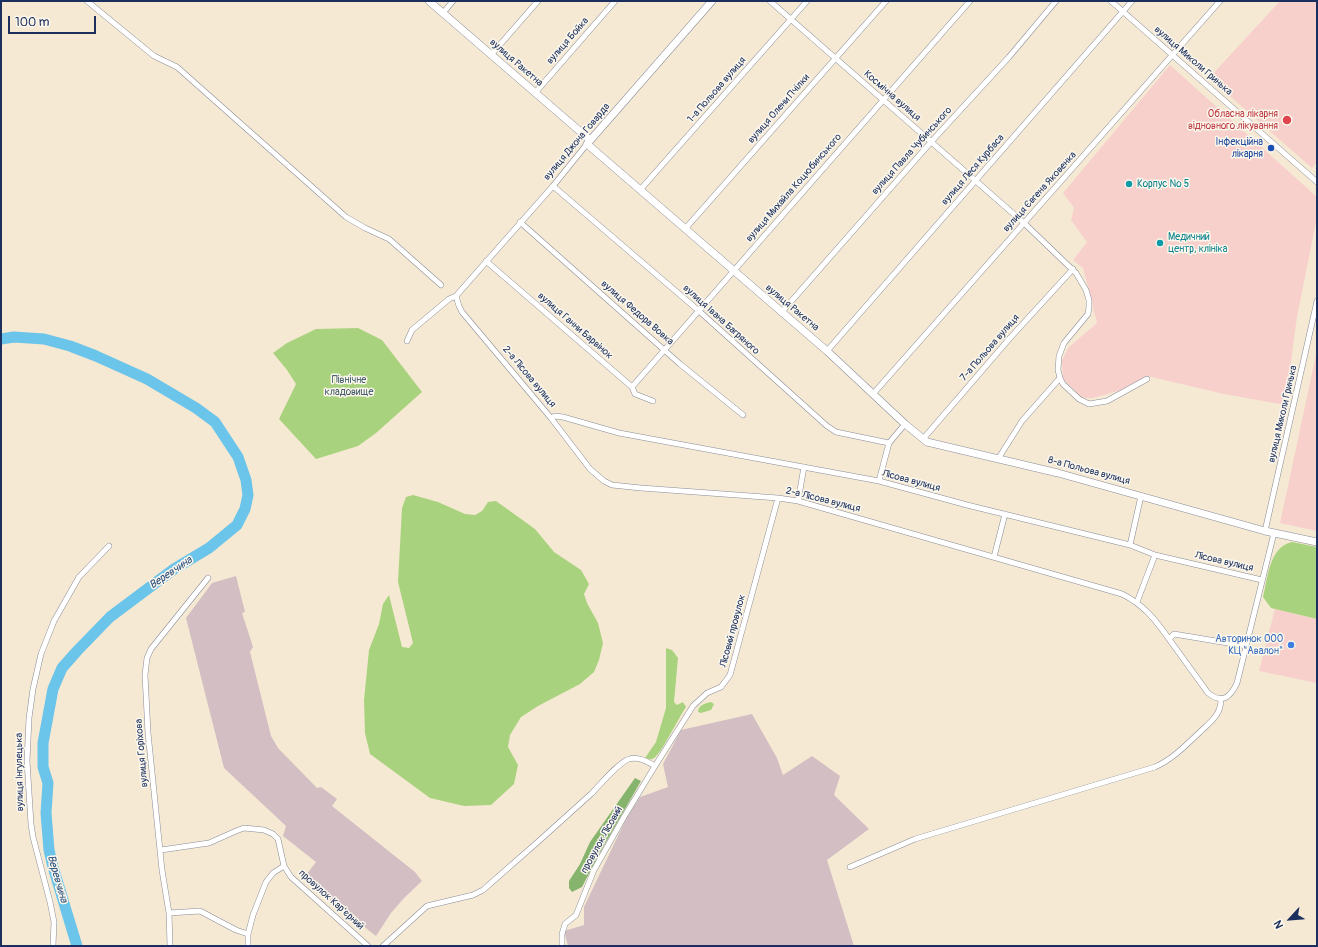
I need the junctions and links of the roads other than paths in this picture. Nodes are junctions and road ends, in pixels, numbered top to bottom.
1 (87, 1) edge
2 (429, 1) edge
3 (453, 1) edge
4 (538, 1) edge
5 (615, 1) edge
6 (712, 1) edge
7 (770, 1) edge
8 (807, 1) edge
9 (886, 1) edge
10 (970, 1) edge
11 (1056, 1) edge
12 (1111, 1) edge
13 (1132, 1) edge
14 (1220, 1) edge
15 (1123, 11) junction
16 (443, 13) junction
17 (791, 20) junction
18 (491, 55) junction
19 (1172, 55) junction
20 (836, 58) junction
21 (535, 93) junction
22 (883, 100) junction
23 (589, 142) junction
24 (931, 142) junction
25 (975, 181) junction
26 (1317, 182) edge
27 (553, 186) junction
28 (640, 190) junction
29 (520, 222) junction
30 (1024, 223) junction
31 (685, 229) junction
32 (486, 261) junction
33 (1072, 269) junction
34 (734, 272) junction
35 (441, 285) dead end
36 (456, 296) junction
37 (1317, 301) edge
38 (699, 311) junction
39 (781, 313) junction
40 (407, 340) dead end
41 (665, 350) junction
42 (827, 351) junction
43 (1060, 378) junction
44 (1147, 379) dead end
45 (632, 388) junction
46 (873, 394) junction
47 (653, 400) dead end
48 (743, 415) dead end
49 (551, 418) junction
50 (905, 424) junction
51 (923, 439) junction
52 (890, 443) junction
53 (998, 459) junction
54 (804, 467) junction
55 (879, 481) junction
56 (1141, 496) junction
57 (778, 498) junction
58 (798, 501) junction
59 (1005, 514) junction
60 (1265, 531) junction
61 (1274, 533) junction
62 (1317, 542) edge
63 (1130, 545) junction
64 (109, 546) dead end
65 (1155, 555) junction
66 (994, 557) junction
67 (208, 578) dead end
68 (1262, 580) junction
69 (1137, 602) junction
70 (1169, 639) junction
71 (1246, 646) junction
72 (1221, 699) junction
73 (655, 766) junction
74 (161, 850) junction
75 (284, 866) junction
76 (850, 867) dead end
77 (169, 913) junction
78 (248, 934) junction
79 (52, 946) edge
80 (170, 946) edge
81 (248, 946) edge
82 (368, 946) edge
83 (382, 946) edge
84 (562, 946) edge

1 - 35 street
2 - 16 street, вулиця Ракетна
3 - 16 street
4 - 18 street
5 - 21 street, вулиця Бойка
6 - 23 street, вулиця Джона Говарда
7 - 17 street, Космічна вулиця
8 - 17 street, 1-а Польова вулиця
9 - 20 street, вулиця Олени Пчілки
10 - 22 street, вулиця Михайла Коцюбинського
11 - 24 street, вулиця Павла Чубинського
12 - 15 street, вулиця Миколи Гринька
13 - 15 street, вулиця Леся Курбаса
14 - 19 street, вулиця Євгена Яковенка
15 - 19 street, вулиця Миколи Гринька
15 - 25 street, вулиця Леся Курбаса
16 - 18 street, вулиця Ракетна
17 - 20 street, Космічна вулиця
17 - 28 street, 1-а Польова вулиця
18 - 21 street, вулиця Ракетна
19 - 26 street, вулиця Миколи Гринька
19 - 30 street, вулиця Євгена Яковенка
20 - 22 street, Космічна вулиця
20 - 31 street, вулиця Олени Пчілки
21 - 23 street, вулиця Ракетна
22 - 24 street, Космічна вулиця
22 - 34 street, вулиця Михайла Коцюбинського
23 - 27 street, вулиця Джона Говарда
23 - 28 street, вулиця Ракетна
24 - 25 street, Космічна вулиця
24 - 39 street, вулиця Павла Чубинського
25 - 30 street, Космічна вулиця
25 - 42 street, вулиця Леся Курбаса
27 - 29 street, вулиця Джона Говарда
27 - 38 street, вулиця Івана Багряного
28 - 31 street, вулиця Ракетна
29 - 32 street, вулиця Джона Говарда
29 - 41 street, вулиця Федора Вовка
30 - 33 street, Космічна вулиця
30 - 46 street, вулиця Євгена Яковенка
31 - 34 street, вулиця Ракетна
32 - 36 street, вулиця Джона Говарда
32 - 45 street, вулиця Ганни Барвінок
33 - 43 street, Космічна вулиця
33 - 51 street, 7-а Польова вулиця
34 - 38 street, вулиця Михайла Коцюбинського
34 - 39 street, вулиця Ракетна
36 - 40 street, вулиця Джона Говарда
36 - 49 street, 2-а Лісова вулиця
37 - 60 street, вулиця Миколи Гринька
38 - 41 street, вулиця Михайла Коцюбинського
38 - 52 street, вулиця Івана Багряного
39 - 42 street, вулиця Ракетна
41 - 45 street, вулиця Михайла Коцюбинського
41 - 48 street, вулиця Федора Вовка
42 - 46 street, вулиця Ракетна
43 - 44 street
43 - 53 street
45 - 47 street, вулиця Ганни Барвінок
46 - 50 street, вулиця Ракетна
49 - 54 street, Лісова вулиця
49 - 57 street, 2-а Лісова вулиця
50 - 51 street, вулиця Ракетна
50 - 52 street
51 - 53 street, вулиця Ракетна
52 - 55 street
53 - 56 street, 8-а Польова вулиця
54 - 55 street, Лісова вулиця
54 - 58 street
55 - 59 street, Лісова вулиця
56 - 60 street, 8-а Польова вулиця
56 - 63 street
57 - 58 street, 2-а Лісова вулиця
57 - 73 street, Лісовий провулок
58 - 66 street, 2-а Лісова вулиця
59 - 63 street, Лісова вулиця
59 - 66 street
60 - 61 street, 8-а Польова вулиця
61 - 62 street, 8-а Польова вулиця
61 - 68 street
63 - 65 street, Лісова вулиця
64 - 79 street, вулиця Інгулецька
65 - 68 street, Лісова вулиця
65 - 69 street
66 - 69 street, 2-а Лісова вулиця
67 - 74 street, вулиця Горіхова
68 - 71 street
69 - 70 street, 2-а Лісова вулиця
70 - 71 street
70 - 72 street, 2-а Лісова вулиця
71 - 72 street
72 - 76 street
73 - 83 street
73 - 84 street, провулок Лісовий
74 - 75 street
74 - 77 street, вулиця Горіхова
75 - 78 street
75 - 82 street, провулок Кар'єрний
77 - 78 street
77 - 80 street, вулиця Горіхова
78 - 81 street

